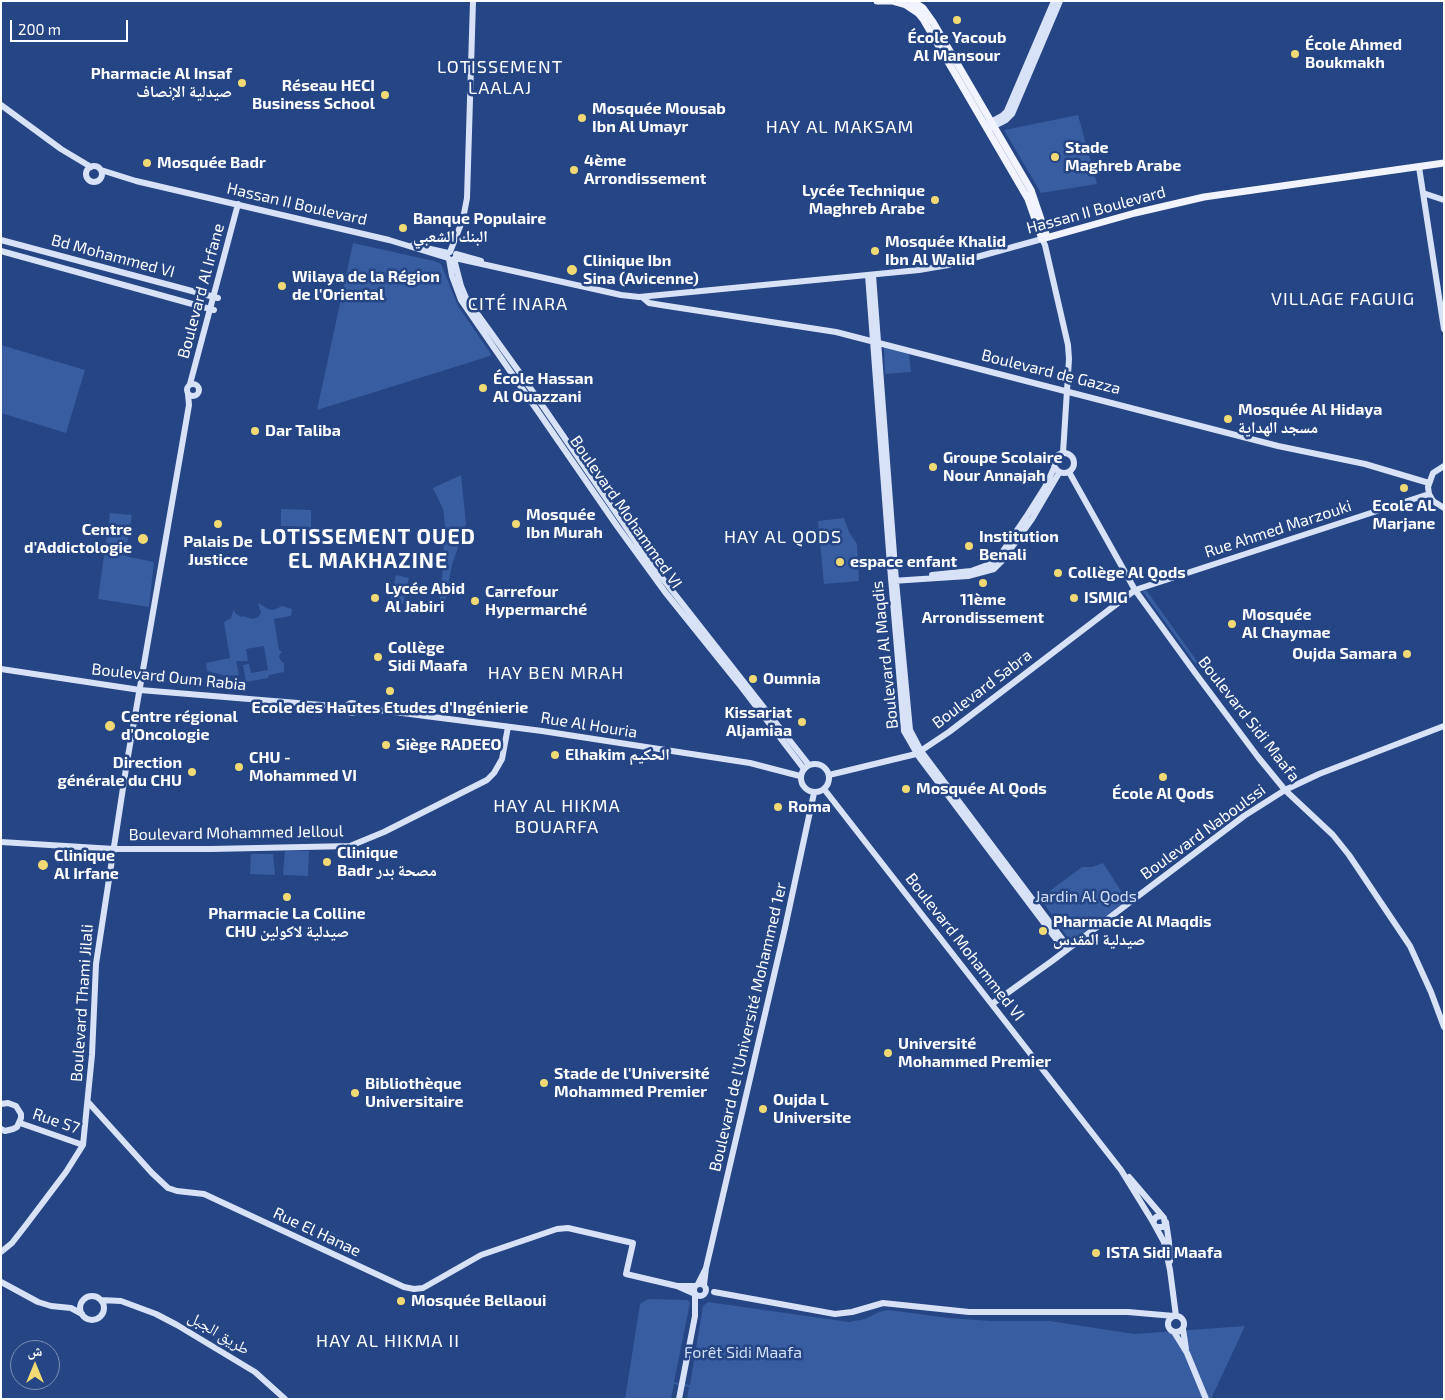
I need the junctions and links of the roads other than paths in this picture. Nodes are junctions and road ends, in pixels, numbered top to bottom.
1 (474, 1) edge
2 (877, 1) edge
3 (912, 1) edge
4 (1054, 1) edge
5 (1060, 1) edge
6 (1, 105) edge
7 (990, 126) junction
8 (75, 159) junction
9 (1444, 163) edge
10 (91, 167) junction
11 (1419, 167) junction
12 (101, 170) junction
13 (86, 173) junction
14 (121, 176) junction
15 (101, 179) junction
16 (1423, 193) junction
17 (1444, 200) edge
18 (240, 205) junction
19 (1, 240) edge
20 (1045, 240) junction
21 (1, 251) edge
22 (452, 256) junction
23 (870, 275) junction
24 (674, 294) junction
25 (216, 297) junction
26 (642, 297) junction
27 (675, 308) junction
28 (213, 309) junction
29 (1444, 329) edge
30 (875, 342) junction
31 (193, 384) junction
32 (1066, 390) junction
33 (191, 395) junction
34 (1063, 453) junction
35 (1444, 466) edge
36 (1057, 471) junction
37 (1069, 472) junction
38 (1429, 482) junction
39 (1429, 494) junction
40 (1444, 508) edge
41 (894, 580) junction
42 (1135, 590) junction
43 (1, 669) edge
44 (140, 690) junction
45 (348, 708) joint
46 (508, 726) junction
47 (1444, 726) edge
48 (918, 752) junction
49 (806, 767) junction
50 (829, 775) junction
51 (800, 776) junction
52 (824, 789) junction
53 (1285, 790) junction
54 (814, 793) junction
55 (1, 842) edge
56 (114, 849) junction
57 (1067, 950) junction
58 (992, 1004) junction
59 (1444, 1027) edge
60 (88, 1102) junction
61 (1, 1104) edge
62 (20, 1123) junction
63 (1, 1129) edge
64 (83, 1145) junction
65 (1121, 1170) junction
66 (1163, 1219) junction
67 (1155, 1224) junction
68 (1, 1252) edge
69 (1170, 1270) junction
70 (1, 1282) edge
71 (701, 1290) junction
72 (101, 1300) junction
73 (82, 1303) junction
74 (130, 1305) junction
75 (71, 1308) junction
76 (104, 1310) junction
77 (1150, 1313) junction
78 (82, 1314) junction
79 (1176, 1316) junction
80 (1168, 1324) junction
81 (1183, 1329) junction
82 (1174, 1332) junction
83 (1187, 1353) junction
84 (285, 1399) edge
85 (679, 1399) edge
86 (1206, 1399) edge

1 - 22 street, Boulevard Mohammed VI
2 - 7 main road
3 - 7 main road
4 - 7 street
5 - 7 street
6 - 8 street
7 - 20 main road
8 - 10 street
8 - 13 street
9 - 11 main road, Hassan II Boulevard
10 - 12 street
10 - 13 street
11 - 16 street
11 - 20 main road, Hassan II Boulevard
12 - 14 street, Hassan II Boulevard
12 - 15 street
13 - 15 street
14 - 15 street, Hassan II Boulevard
14 - 18 street, Hassan II Boulevard
16 - 17 street
16 - 29 street
18 - 22 street, Hassan II Boulevard
18 - 25 street, Boulevard Al Irfane
19 - 25 street, Bd Mohammed VI
20 - 23 street, Hassan II Boulevard
20 - 32 street
21 - 28 street, Bd Mohammed VI
22 - 26 street, Hassan II Boulevard
22 - 49 street, Boulevard Mohammed VI
23 - 24 street, Hassan II Boulevard
23 - 30 street, Boulevard Al Maqdis
24 - 26 street, Hassan II Boulevard
24 - 27 street
25 - 28 street, Boulevard Al Irfane
26 - 27 street, Boulevard de Gazza
27 - 30 street, Boulevard de Gazza
28 - 31 street, Boulevard Al Irfane
30 - 32 street, Boulevard de Gazza
30 - 41 street, Boulevard Al Maqdis
31 - 33 street
31 - 33 street
32 - 34 street
32 - 38 street, Boulevard de Gazza
33 - 44 street, Boulevard Thami Jilali
34 - 36 street
34 - 37 street
35 - 38 street
36 - 37 street
36 - 41 street
37 - 42 street, Boulevard Sidi Maafa
38 - 39 street
39 - 40 street
39 - 42 street, Rue Ahmed Marzouki
41 - 48 street, Boulevard Al Maqdis
42 - 48 street, Boulevard Sabra
42 - 53 street, Boulevard Sidi Maafa
43 - 44 street, Boulevard Oum Rabia
44 - 45 street, Boulevard Oum Rabia
44 - 56 street, Boulevard Thami Jilali
45 - 46 street, Rue Al Houria
46 - 51 street, Rue Al Houria
46 - 56 street, Boulevard Mohammed Jelloul
47 - 53 street, Boulevard Naboulssi
48 - 50 street, Boulevard Sabra
48 - 57 street, Boulevard Al Maqdis
49 - 50 street
49 - 51 street
50 - 52 street
51 - 54 street
52 - 54 street
52 - 58 street, Boulevard Mohammed VI
53 - 57 street, Boulevard Naboulssi
53 - 59 street, Boulevard Sidi Maafa
54 - 71 street, Boulevard de l'Université Mohammed 1er
55 - 56 street, Boulevard Mohammed Jelloul
56 - 60 street, Boulevard Thami Jilali
57 - 58 street, Boulevard Naboulssi
58 - 65 street, Boulevard Mohammed VI
60 - 64 street, Boulevard Thami Jilali
60 - 71 street, Rue El Hanae
61 - 62 street
62 - 63 street
62 - 64 street, Rue S7
64 - 68 street, Boulevard Thami Jilali
65 - 66 street, Boulevard Mohammed VI
65 - 67 street, Boulevard Mohammed VI
66 - 67 street
66 - 67 street
66 - 69 street, Boulevard Mohammed VI
67 - 69 street, Boulevard Mohammed VI
69 - 79 street, Boulevard Mohammed VI
70 - 75 street
71 - 77 street
71 - 85 street, Boulevard de l'Université Mohammed 1er
72 - 73 street
72 - 74 street, طريق الجبل
72 - 76 street
73 - 75 street
73 - 78 street
74 - 76 street
74 - 84 street, طريق الجبل
75 - 78 street
76 - 78 street
77 - 79 street
77 - 80 street
79 - 80 street
79 - 81 street
80 - 82 street
81 - 82 street
81 - 83 street
82 - 83 street
83 - 86 street

